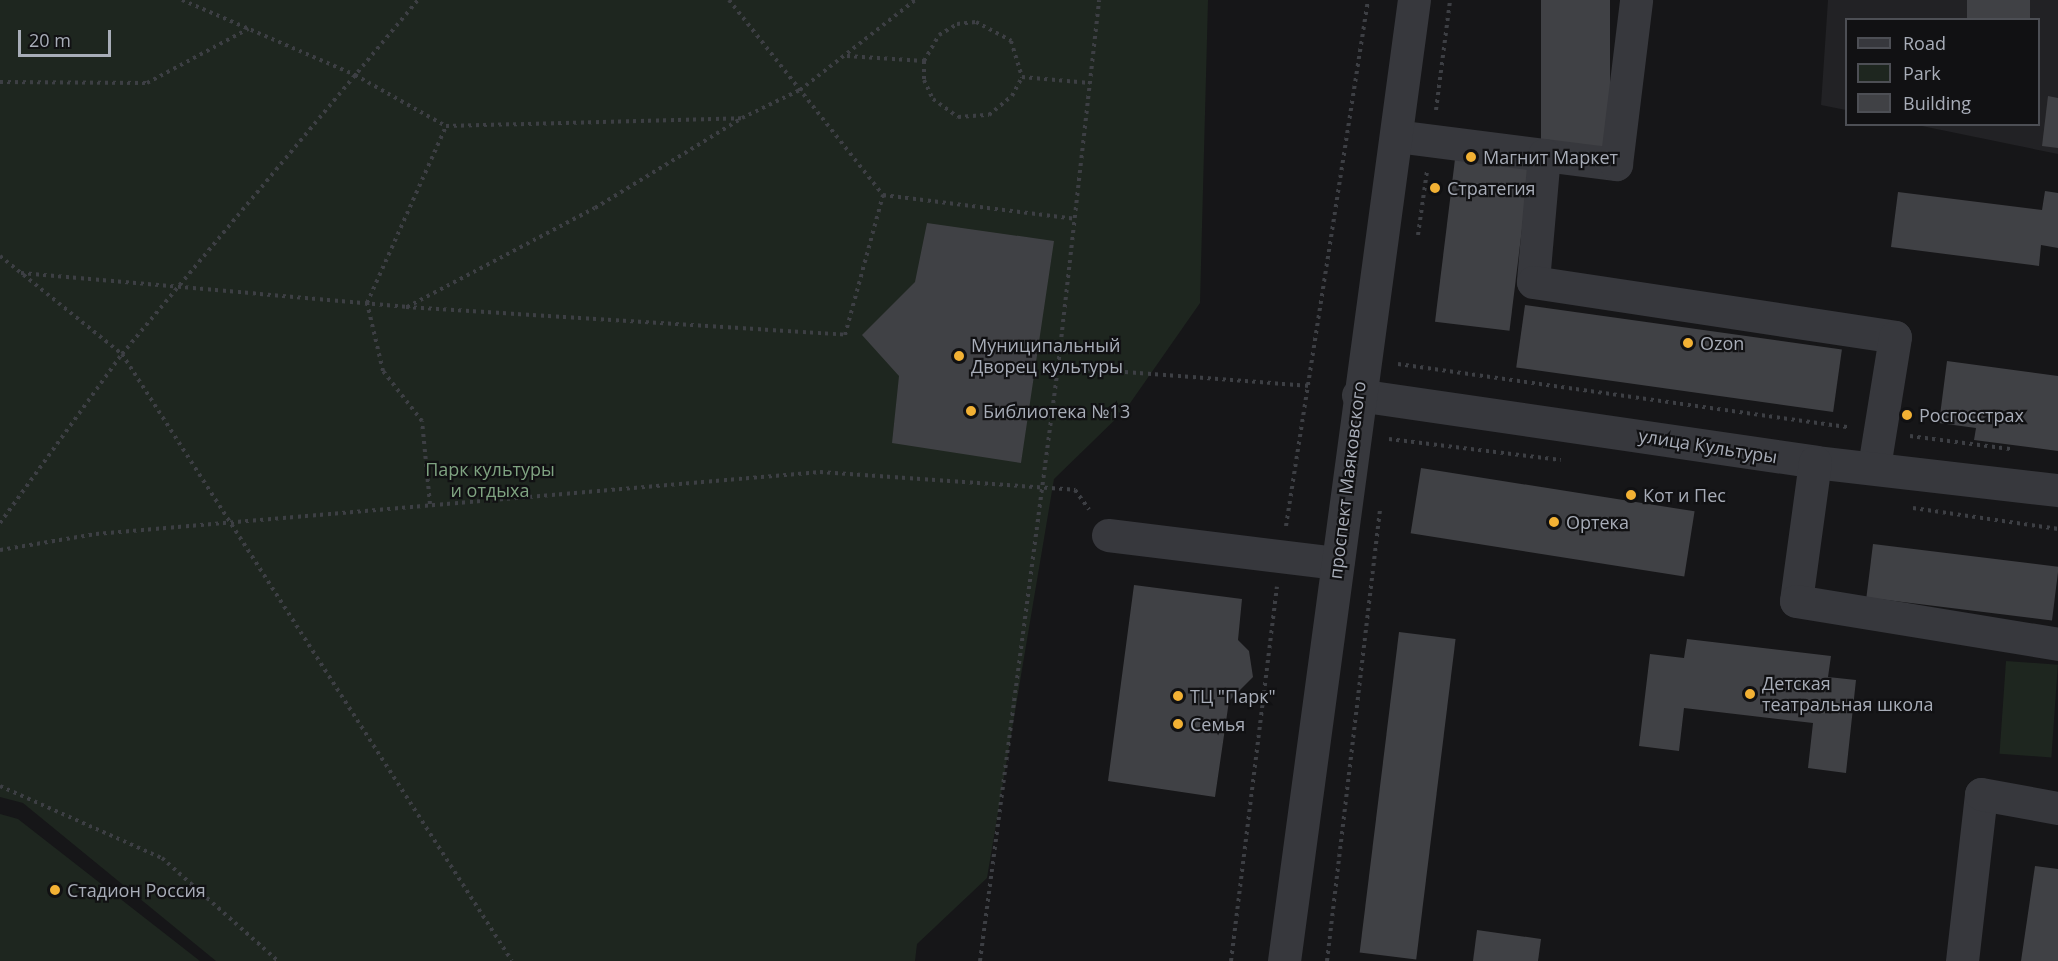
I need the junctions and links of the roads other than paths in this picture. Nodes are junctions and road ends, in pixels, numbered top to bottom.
1 (1414, 0) edge
2 (1636, 0) edge
3 (1396, 136) junction
4 (1544, 155) junction
5 (1358, 395) junction
6 (1815, 462) junction
7 (1874, 466) junction
8 (2058, 490) edge
9 (1108, 535) road end
10 (1337, 563) junction
11 (2058, 644) edge
12 (2058, 808) edge
13 (1284, 961) edge
14 (1962, 961) edge

1 - 3 street, проспект Маяковского
2 - 4 street
3 - 4 street
3 - 5 street, проспект Маяковского
4 - 7 street
5 - 6 street, улица Культуры
5 - 10 street, проспект Маяковского
6 - 7 street, улица Культуры
6 - 11 street
7 - 8 street, улица Культуры
9 - 10 street
10 - 13 street, проспект Маяковского
12 - 14 street

